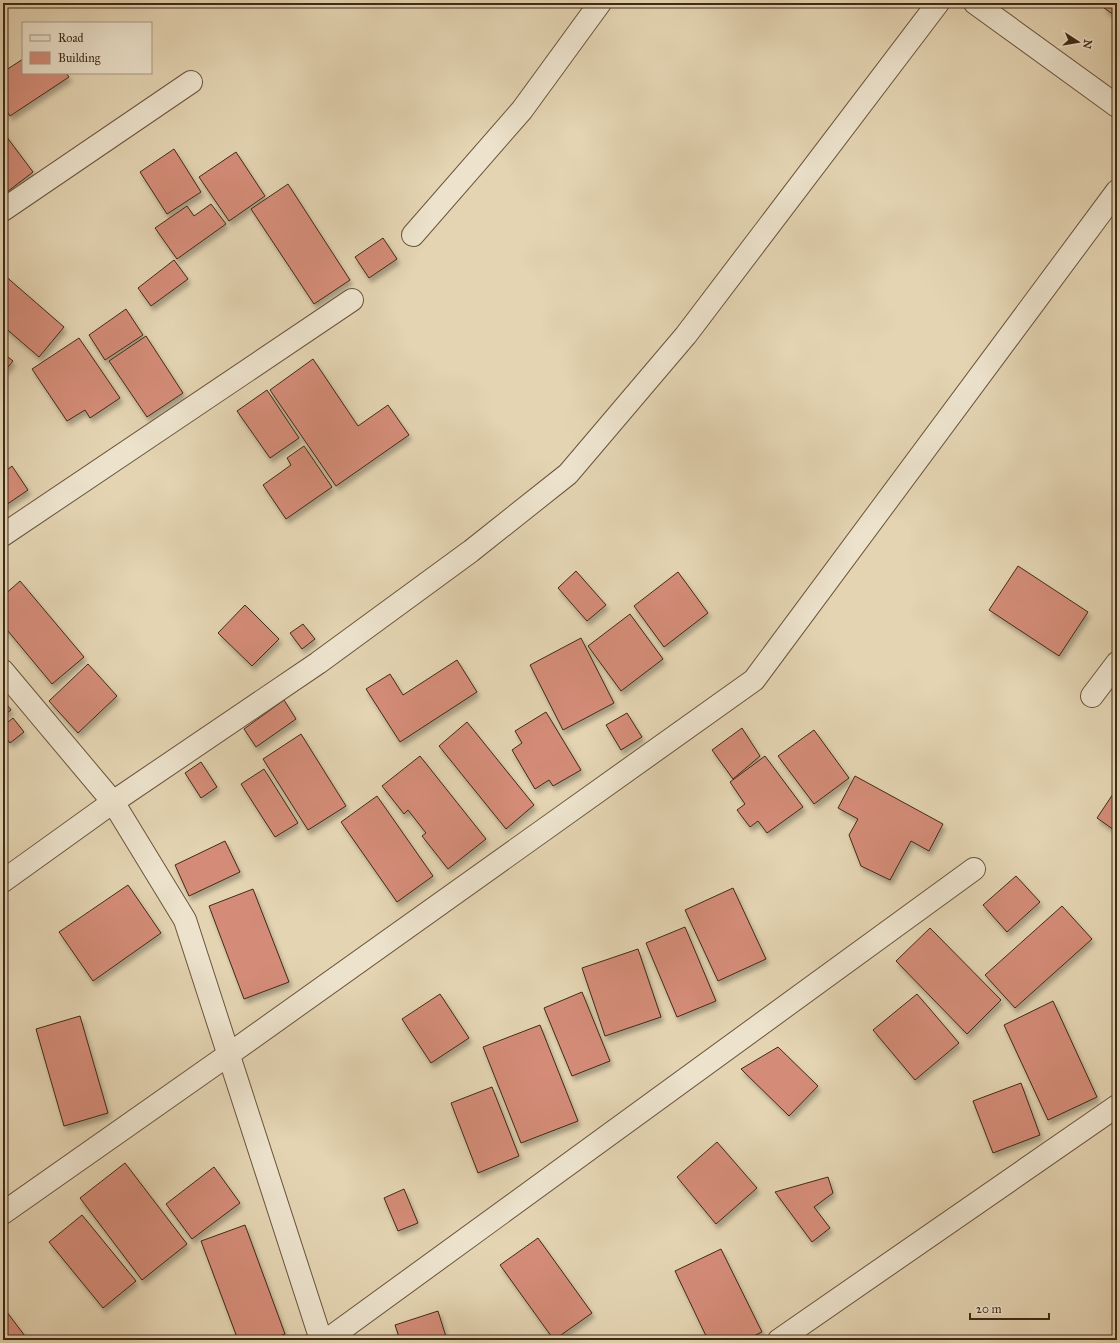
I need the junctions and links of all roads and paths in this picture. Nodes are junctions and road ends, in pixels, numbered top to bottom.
1 (600, 3) edge
2 (938, 3) edge
3 (975, 3) edge
4 (191, 82) dead end
5 (1117, 106) edge
6 (1117, 191) edge
7 (3, 210) edge
8 (413, 234) dead end
9 (352, 300) dead end
10 (3, 535) edge
11 (1117, 663) edge
12 (3, 671) edge
13 (1092, 696) dead end
14 (113, 802) junction
15 (974, 868) dead end
16 (3, 881) edge
17 (228, 1055) junction
18 (1117, 1106) edge
19 (3, 1213) edge
20 (321, 1340) edge
21 (327, 1340) edge
22 (779, 1340) edge

1 - 8 street
2 - 14 street
3 - 5 street
4 - 7 street
6 - 17 street
9 - 10 street
11 - 13 street
12 - 14 street
14 - 16 street
14 - 17 street
15 - 21 street
17 - 19 street
17 - 20 street
18 - 22 street

